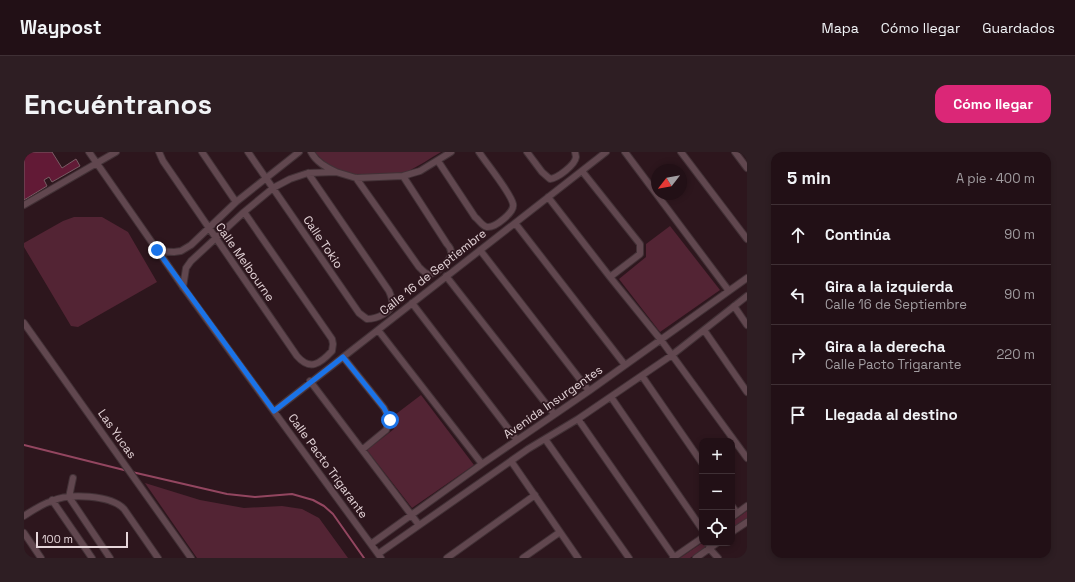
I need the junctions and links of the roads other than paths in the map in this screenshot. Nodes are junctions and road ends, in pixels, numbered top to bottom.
1 (89, 152) edge
2 (116, 152) edge
3 (159, 152) edge
4 (202, 152) edge
5 (248, 152) edge
6 (311, 152) edge
7 (451, 152) edge
8 (479, 152) edge
9 (528, 152) edge
10 (575, 152) edge
11 (606, 152) edge
12 (626, 152) edge
13 (681, 152) edge
14 (735, 152) edge
15 (296, 153) edge
16 (438, 161) junction
17 (96, 163) junction
18 (747, 168) edge
19 (582, 170) junction
20 (336, 172) junction
21 (308, 173) junction
22 (403, 176) junction
23 (266, 178) junction
24 (356, 178) junction
25 (273, 188) junction
26 (548, 197) junction
27 (236, 202) junction
28 (24, 205) edge
29 (244, 212) junction
30 (515, 223) junction
31 (208, 228) junction
32 (215, 238) junction
33 (747, 239) edge
34 (157, 250) junction
35 (480, 250) junction
36 (446, 276) junction
37 (610, 277) junction
38 (747, 278) edge
39 (184, 287) junction
40 (729, 291) junction
41 (747, 296) edge
42 (412, 303) junction
43 (734, 306) junction
44 (24, 322) edge
45 (747, 325) edge
46 (378, 330) junction
47 (704, 330) junction
48 (661, 340) junction
49 (672, 355) junction
50 (343, 357) junction
51 (625, 365) junction
52 (642, 376) junction
53 (310, 381) junction
54 (589, 391) junction
55 (747, 392) edge
56 (610, 397) junction
57 (274, 411) junction
58 (554, 414) junction
59 (578, 419) junction
60 (545, 439) junction
61 (517, 440) junction
62 (363, 449) junction
63 (747, 458) edge
64 (699, 459) edge
65 (511, 461) junction
66 (482, 464) junction
67 (74, 478) dead end
68 (535, 495) junction
69 (69, 497) junction
70 (52, 500) junction
71 (747, 506) edge
72 (411, 515) junction
73 (735, 515) edge
74 (24, 516) edge
75 (419, 525) junction
76 (746, 525) edge
77 (699, 526) edge
78 (735, 530) edge
79 (560, 532) junction
80 (24, 533) edge
81 (699, 540) edge
82 (371, 544) junction
83 (712, 546) edge
84 (709, 548) junction
85 (380, 556) edge
86 (41, 558) edge
87 (92, 558) edge
88 (110, 558) edge
89 (158, 558) edge
90 (191, 558) edge
91 (447, 558) edge
92 (523, 558) edge
93 (578, 558) edge
94 (629, 558) edge
95 (674, 558) edge
96 (696, 558) edge
97 (718, 558) edge

1 - 17 street, Calle Pacto Trigarante
2 - 17 street
3 - 31 street, Calle Melbourne
4 - 27 street
5 - 23 street, Calle Tokio
6 - 20 street
7 - 16 street
8 - 16 street
9 - 10 street
11 - 19 street, Calle 16 de Septiembre
12 - 40 street
13 - 33 street
14 - 18 street
15 - 23 street
16 - 22 street
17 - 28 street
17 - 34 street, Calle Pacto Trigarante
19 - 26 street, Calle 16 de Septiembre
19 - 37 street
20 - 21 street
20 - 24 street
21 - 25 street
21 - 25 street, Calle Tokio
22 - 24 street
22 - 24 street
23 - 25 street, Calle Tokio
23 - 27 street
25 - 29 street
26 - 30 street, Calle 16 de Septiembre
26 - 37 street
27 - 31 street
29 - 32 street
29 - 32 street, Calle Melbourne
30 - 35 street, Calle 16 de Septiembre
30 - 51 street
31 - 32 street, Calle Melbourne
31 - 34 street
32 - 39 street
34 - 39 street, Calle Pacto Trigarante
35 - 36 street, Calle 16 de Septiembre
35 - 54 street
36 - 42 street, Calle 16 de Septiembre
36 - 58 street
37 - 48 street
38 - 40 street, Avenida Insurgentes
39 - 57 street, Calle Pacto Trigarante
40 - 48 street, Avenida Insurgentes
41 - 43 street, Avenida Insurgentes
42 - 46 street, Calle 16 de Septiembre
42 - 61 street
43 - 45 street
43 - 47 street, Avenida Insurgentes
44 - 90 street, Las Yucas
46 - 50 street, Calle 16 de Septiembre
46 - 66 street
47 - 49 street, Avenida Insurgentes
47 - 55 street
48 - 49 street
48 - 51 street, Avenida Insurgentes
49 - 52 street, Avenida Insurgentes
49 - 63 street
50 - 53 street, Calle 16 de Septiembre
50 - 62 street
51 - 54 street, Avenida Insurgentes
52 - 56 street, Avenida Insurgentes
52 - 64 street
53 - 57 street, Calle 16 de Septiembre
53 - 62 street
54 - 58 street, Avenida Insurgentes
56 - 59 street, Avenida Insurgentes
56 - 77 street
57 - 82 street, Calle Pacto Trigarante
58 - 61 street, Avenida Insurgentes
59 - 60 street, Avenida Insurgentes
59 - 95 street
60 - 65 street, Avenida Insurgentes
60 - 94 street
61 - 66 street, Avenida Insurgentes
62 - 72 street
65 - 68 street
65 - 75 street, Avenida Insurgentes
66 - 72 street, Avenida Insurgentes
67 - 69 street
68 - 79 street
68 - 91 street
69 - 70 street
69 - 88 street
69 - 89 street
70 - 74 street
70 - 87 street
71 - 73 street
72 - 75 street
72 - 82 street, Avenida Insurgentes
75 - 85 street, Avenida Insurgentes
76 - 78 street
79 - 92 street
79 - 93 street
80 - 86 street
81 - 95 street
82 - 85 street, Calle Pacto Trigarante
83 - 84 street
84 - 96 street
84 - 97 street

